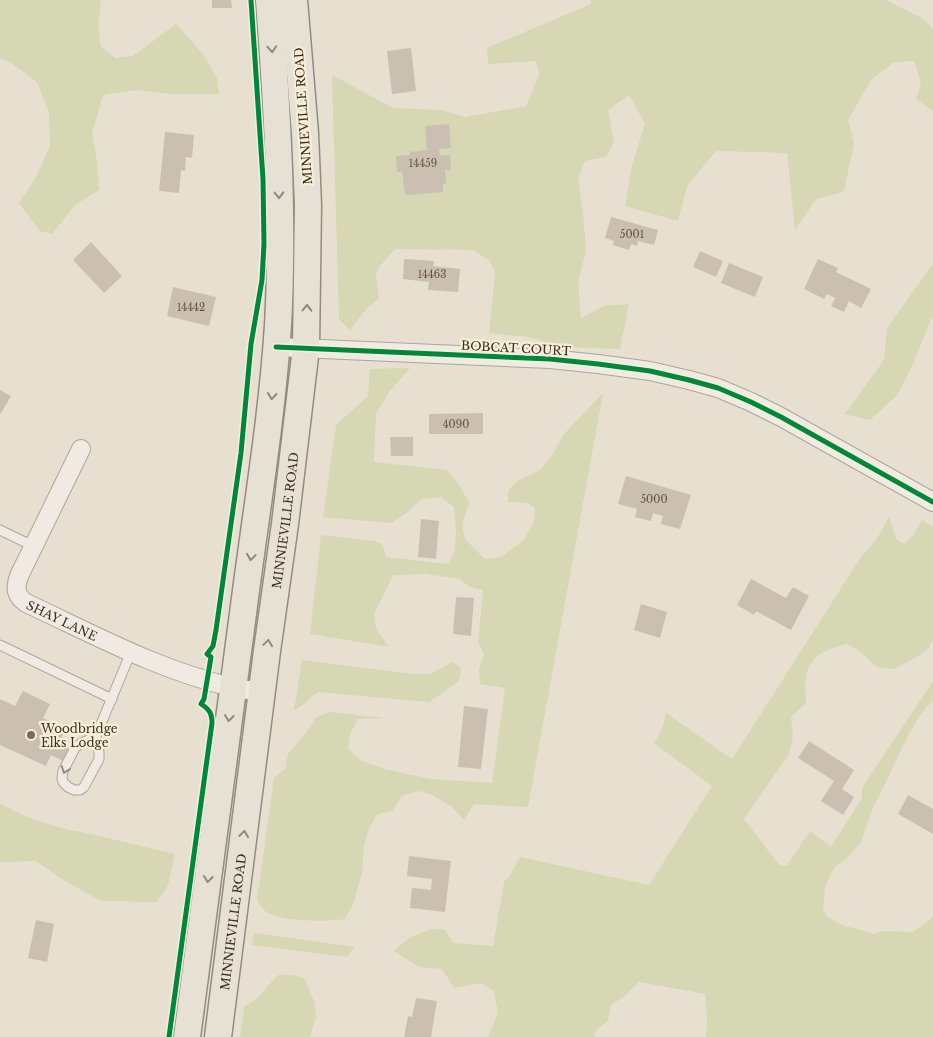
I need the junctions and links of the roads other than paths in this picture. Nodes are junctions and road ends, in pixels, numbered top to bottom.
1 (269, 0) edge
2 (294, 0) edge
3 (276, 347) junction
4 (306, 348) junction
5 (82, 449) dead end
6 (933, 502) edge
7 (0, 530) edge
8 (33, 546) junction
9 (0, 645) edge
10 (131, 652) junction
11 (233, 688) junction
12 (262, 692) junction
13 (112, 699) junction
14 (96, 736) junction
15 (187, 1037) edge
16 (218, 1037) edge

1 -> 3 main road
4 -> 2 main road, MINNIEVILLE ROAD
3 - 4 street, BOBCAT COURT
3 -> 11 main road
4 - 6 street, BOBCAT COURT
12 -> 4 main road, MINNIEVILLE ROAD
5 - 8 street, SHAY LANE
7 - 8 lane
8 - 10 street, SHAY LANE
9 - 13 lane
10 - 11 street, SHAY LANE
10 - 13 lane
11 - 12 street, SHAY LANE
11 -> 15 main road
16 -> 12 main road, MINNIEVILLE ROAD
13 - 14 lane
14 -> 14 lane

